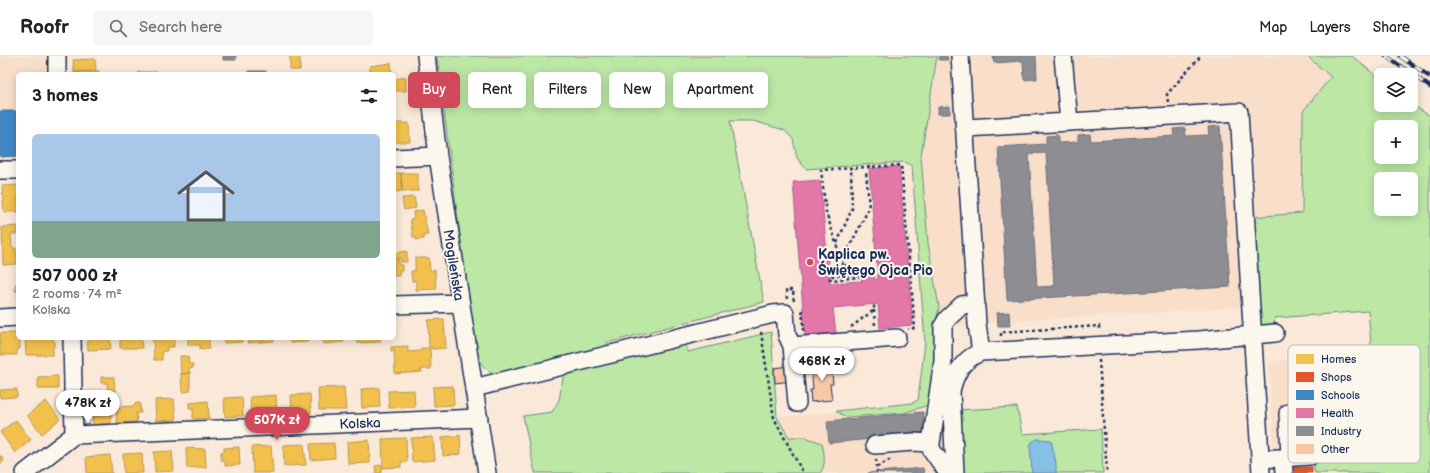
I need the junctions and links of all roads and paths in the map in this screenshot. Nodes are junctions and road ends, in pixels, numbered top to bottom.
1 (57, 56) edge
2 (426, 56) edge
3 (960, 56) edge
4 (1063, 56) edge
5 (1201, 56) edge
6 (58, 72) edge
7 (1170, 116) junction
8 (1069, 122) junction
9 (966, 128) junction
10 (438, 156) junction
11 (396, 158) edge
12 (851, 169) junction
13 (0, 170) edge
14 (16, 170) edge
15 (866, 171) dead end
16 (837, 244) junction
17 (843, 260) junction
18 (843, 265) junction
19 (460, 303) junction
20 (976, 303) junction
21 (874, 304) dead end
22 (396, 305) edge
23 (874, 310) junction
24 (16, 317) edge
25 (0, 318) edge
26 (915, 328) dead end
27 (761, 329) dead end
28 (846, 331) dead end
29 (876, 333) dead end
30 (1276, 333) dead end
31 (1253, 335) junction
32 (897, 338) dead end
33 (72, 340) edge
34 (792, 346) junction
35 (981, 352) junction
36 (1099, 358) dead end
37 (474, 388) junction
38 (796, 403) dead end
39 (1288, 413) dead end
40 (479, 418) junction
41 (74, 436) junction
42 (931, 443) junction
43 (875, 445) dead end
44 (1286, 463) edge
45 (1261, 466) edge
46 (25, 473) edge
47 (487, 473) edge
48 (803, 473) edge
49 (948, 473) edge
50 (955, 473) edge
51 (1107, 473) edge

1 - 6 street
2 - 10 street, Mogileńska
3 - 9 street
4 - 8 street
5 - 7 path
7 - 8 street
7 - 31 street
8 - 9 street
9 - 20 street
10 - 11 street
10 - 19 street, Mogileńska
12 - 16 path
12 - 16 path
12 - 26 path
13 - 14 street
15 - 17 path
16 - 17 path
17 - 18 path
18 - 18 path
19 - 22 street
19 - 37 street, Mogileńska
20 - 35 street
20 - 42 street
21 - 23 path
23 - 28 path
23 - 29 path
24 - 25 street
27 - 48 path
30 - 31 street
31 - 35 street
31 - 45 street
32 - 34 street
33 - 41 street
34 - 37 street
34 - 38 street
35 - 50 street
36 - 51 path
37 - 40 street, Mogileńska
39 - 44 street
40 - 41 street, Kolska
40 - 47 street, Mogileńska
41 - 46 street
42 - 43 street
42 - 49 street
44 - 45 street

